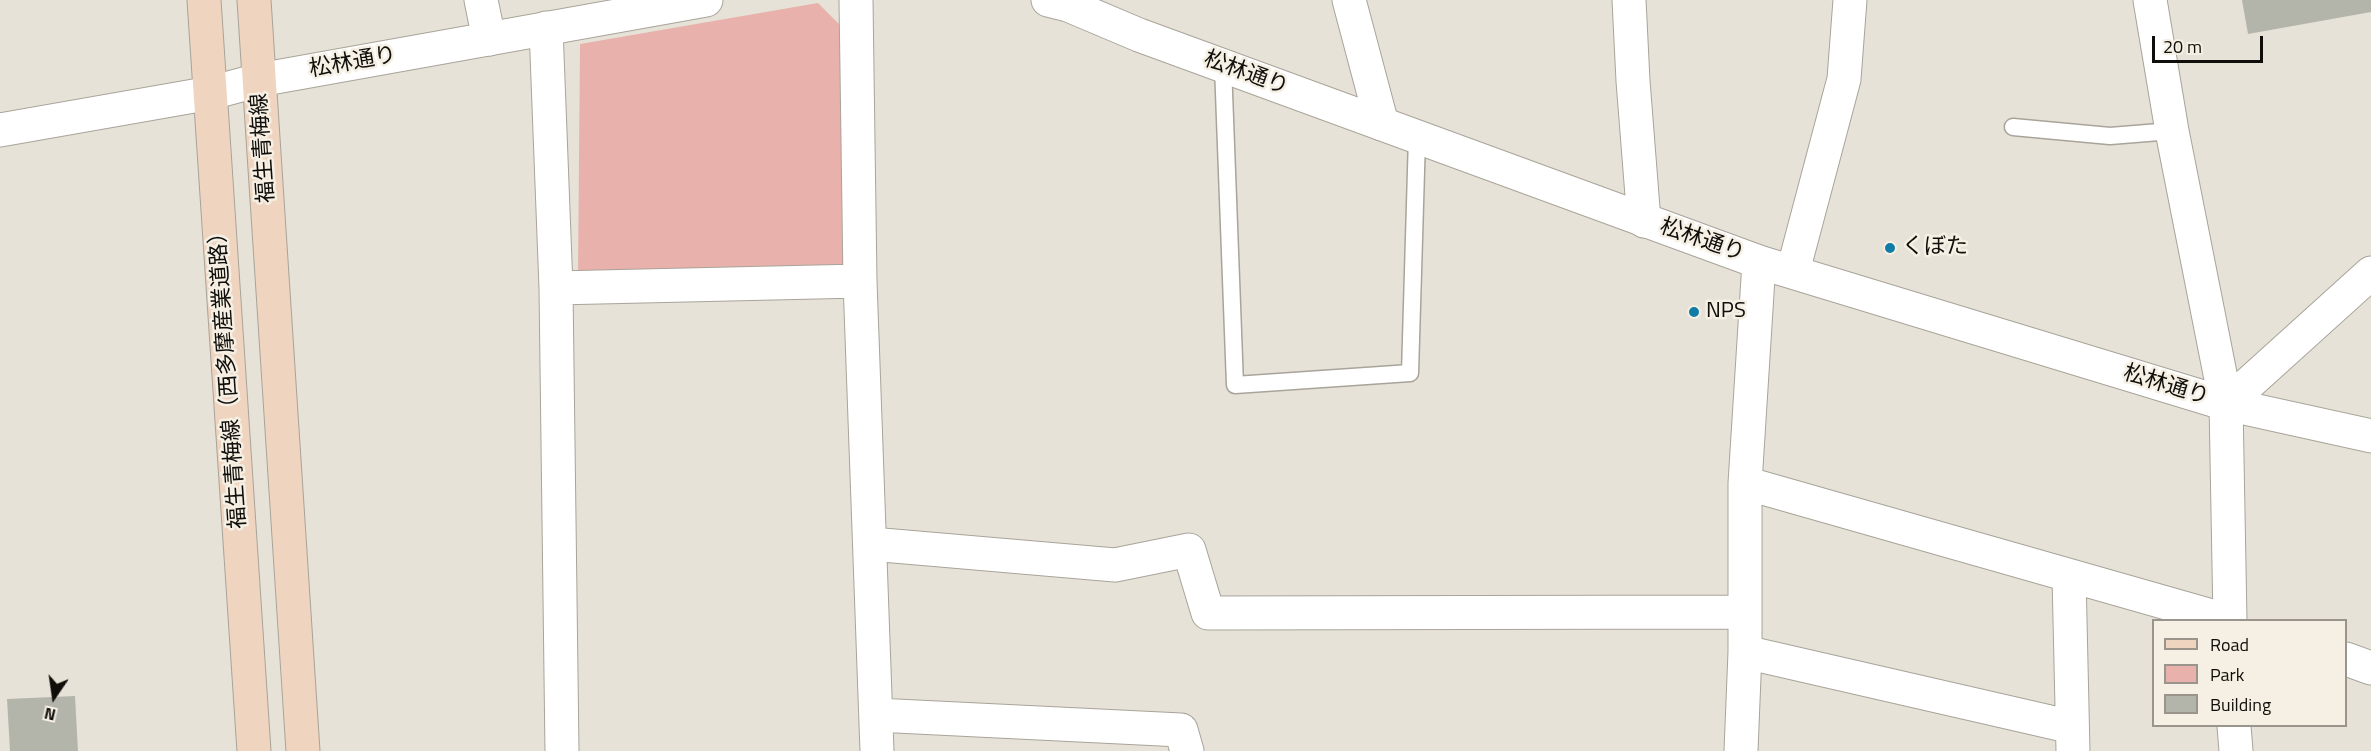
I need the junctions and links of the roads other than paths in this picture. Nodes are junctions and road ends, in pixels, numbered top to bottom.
1 (204, 0) edge
2 (254, 0) edge
3 (481, 0) edge
4 (706, 0) edge
5 (856, 0) edge
6 (1048, 0) edge
7 (1349, 0) edge
8 (1629, 0) edge
9 (1850, 0) edge
10 (2150, 0) edge
11 (674, 3) edge
12 (546, 28) junction
13 (489, 39) junction
14 (1222, 66) junction
15 (259, 80) junction
16 (211, 93) junction
17 (1382, 124) junction
18 (2013, 127) dead end
19 (0, 130) edge
20 (2172, 131) junction
21 (1417, 137) junction
22 (1644, 221) junction
23 (1759, 262) junction
24 (1793, 271) junction
25 (2371, 273) edge
26 (860, 281) junction
27 (556, 288) junction
28 (2226, 404) junction
29 (2371, 436) edge
30 (1746, 483) junction
31 (870, 544) junction
32 (2069, 576) junction
33 (1745, 612) junction
34 (2221, 619) edge
35 (2228, 619) edge
36 (1745, 652) junction
37 (2347, 659) edge
38 (2371, 668) edge
39 (876, 715) junction
40 (2234, 727) edge
41 (2072, 739) edge
42 (254, 751) edge
43 (303, 751) edge
44 (562, 751) edge
45 (877, 751) edge
46 (1187, 751) edge
47 (1741, 751) edge
48 (2236, 751) edge

1 - 16 main road, 福生青梅線（西多摩産業道路）
2 - 15 main road, 福生青梅線
3 - 13 street
4 - 11 street, 松林通り
5 - 26 street
6 - 14 street, 松林通り
7 - 17 street
8 - 22 street
9 - 24 street
10 - 20 street
11 - 12 street, 松林通り
12 - 13 street, 松林通り
12 - 27 street
13 - 15 street, 松林通り
14 - 17 street, 松林通り
14 - 21 lane
15 - 16 street, 松林通り
15 - 43 main road, 福生青梅線
16 - 19 street, 松林通り
16 - 42 main road, 福生青梅線（西多摩産業道路）
17 - 21 street, 松林通り
18 - 20 lane
20 - 28 street
21 - 22 street, 松林通り
22 - 23 street, 松林通り
23 - 24 street, 松林通り
23 - 30 street
24 - 28 street, 松林通り
25 - 28 street
26 - 27 street
26 - 31 street
27 - 44 street
28 - 29 street, 松林通り
28 - 35 street
30 - 32 street
30 - 33 street
31 - 33 street
31 - 39 street
32 - 34 street
32 - 41 street
33 - 36 street
36 - 41 street
36 - 47 street
37 - 38 street
39 - 45 street
39 - 46 street
40 - 48 street

